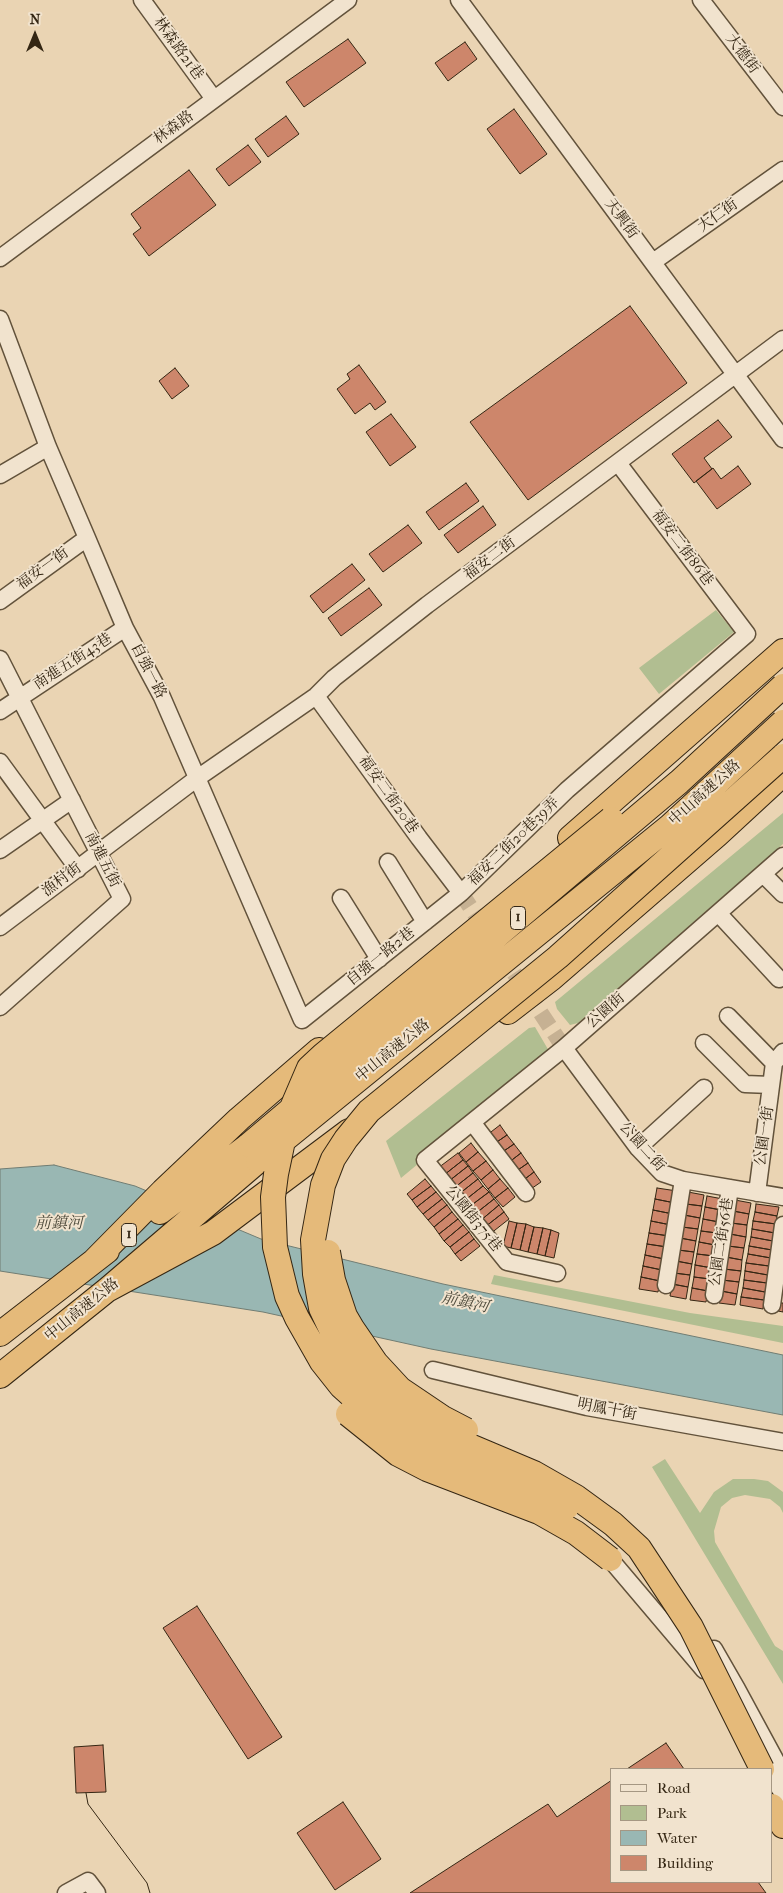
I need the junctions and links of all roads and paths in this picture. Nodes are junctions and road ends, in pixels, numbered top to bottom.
1 (142, 0) edge
2 (348, 0) edge
3 (459, 0) edge
4 (701, 0) edge
5 (214, 99) junction
6 (783, 108) edge
7 (783, 170) edge
8 (0, 258) edge
9 (653, 262) junction
10 (0, 319) edge
11 (783, 338) edge
12 (735, 374) junction
13 (783, 439) edge
14 (48, 447) junction
15 (618, 462) junction
16 (0, 476) edge
17 (87, 538) junction
18 (0, 601) edge
19 (125, 628) junction
20 (747, 634) joint
21 (783, 651) edge
22 (0, 659) edge
23 (783, 668) edge
24 (783, 686) edge
25 (20, 696) junction
26 (316, 696) junction
27 (0, 711) edge
28 (783, 722) edge
29 (783, 756) edge
30 (0, 762) edge
31 (783, 774) edge
32 (196, 778) junction
33 (72, 800) junction
34 (43, 821) junction
35 (0, 850) edge
36 (99, 853) junction
37 (783, 856) edge
38 (388, 862) dead end
39 (78, 869) junction
40 (763, 874) junction
41 (461, 893) junction
42 (783, 894) edge
43 (341, 898) dead end
44 (718, 913) junction
45 (425, 922) junction
46 (0, 927) edge
47 (379, 959) junction
48 (779, 979) dead end
49 (0, 1007) edge
50 (728, 1016) dead end
51 (302, 1020) joint
52 (704, 1043) dead end
53 (564, 1048) junction
54 (779, 1058) edge
55 (309, 1068) junction
56 (771, 1085) junction
57 (704, 1088) dead end
58 (378, 1104) junction
59 (472, 1122) junction
60 (638, 1148) junction
61 (426, 1160) joint
62 (683, 1180) junction
63 (730, 1188) junction
64 (526, 1193) dead end
65 (757, 1193) junction
66 (783, 1197) edge
67 (783, 1225) edge
68 (95, 1260) junction
69 (557, 1273) dead end
70 (666, 1285) dead end
71 (107, 1290) junction
72 (714, 1295) dead end
73 (772, 1305) dead end
74 (5, 1331) edge
75 (433, 1370) dead end
76 (0, 1376) edge
77 (783, 1442) edge
78 (656, 1554) joint
79 (610, 1560) joint
80 (751, 1768) edge
81 (762, 1768) edge
82 (767, 1768) edge
83 (783, 1774) edge
84 (773, 1778) edge
85 (773, 1789) edge
86 (783, 1794) edge
87 (783, 1807) edge
88 (773, 1808) edge
89 (783, 1826) edge
90 (66, 1893) edge
91 (96, 1893) edge

1 - 5 street, 林森路21巷
2 - 5 street, 林森路
3 - 9 street, 天興街
4 - 6 street, 大德街
5 - 8 street, 林森路
7 - 9 street, 大仁街
9 - 12 street, 天興街
10 - 14 street, 自強一路
11 - 12 street, 福安二街
12 - 13 street, 天興街
12 - 15 street, 福安二街
14 - 16 street
14 - 17 street, 自強一路
15 - 20 street, 福安二街86巷
15 - 26 street, 福安二街
17 - 18 street, 福安一街
17 - 19 street, 自強一路
19 - 25 street, 南進五街43巷
19 - 32 street, 自強一路
20 - 41 street, 福安二街20巷39弄
21 - 68 highway
22 - 25 street, 南進五街
23 - 55 highway, bridge
24 - 68 highway, 中山高速公路 / 1, bridge
25 - 27 street
25 - 33 street, 南進五街
26 - 32 street, 福安二街
26 - 41 street, 福安二街20巷
28 - 71 highway, 中山高速公路 / 1, bridge
29 - 58 highway, bridge
30 - 34 street, 南進五街
31 - 71 highway
32 - 36 street, 漁村街
32 - 51 street, 自強一路
33 - 34 street
33 - 36 street, 南進五街
34 - 35 street
34 - 39 street, 南進五街
36 - 39 street, 漁村街
36 - 49 street, 南進五街
37 - 40 street, 公園街
38 - 45 street
39 - 46 street, 漁村街
40 - 42 street
40 - 44 street, 公園街
41 - 45 street, 自強一路2巷
43 - 47 street
44 - 48 street
44 - 53 street, 公園街
45 - 47 street, 自強一路2巷
47 - 51 street, 自強一路2巷
50 - 54 street
52 - 56 street
53 - 59 street, 公園街
53 - 60 street, 公園二街
54 - 56 street, 公園一街
55 - 79 highway, bridge
55 - 80 highway, bridge
56 - 65 street, 公園一街
57 - 60 street
58 - 78 highway, bridge
58 - 81 highway, bridge
59 - 61 street, 公園街
59 - 64 street
60 - 62 street, 公園二街
61 - 69 street, 公園街375巷
62 - 63 street, 公園二街
62 - 70 street
63 - 65 street, 公園二街
63 - 72 street, 公園二街56巷
65 - 66 street, 公園二街
67 - 73 street
68 - 74 highway, 中山高速公路 / 1
71 - 76 highway, 中山高速公路 / 1
75 - 77 street, 明鳳十街
78 - 83 street
79 - 82 street
84 - 86 street
85 - 87 highway
88 - 89 highway
90 - 91 street

